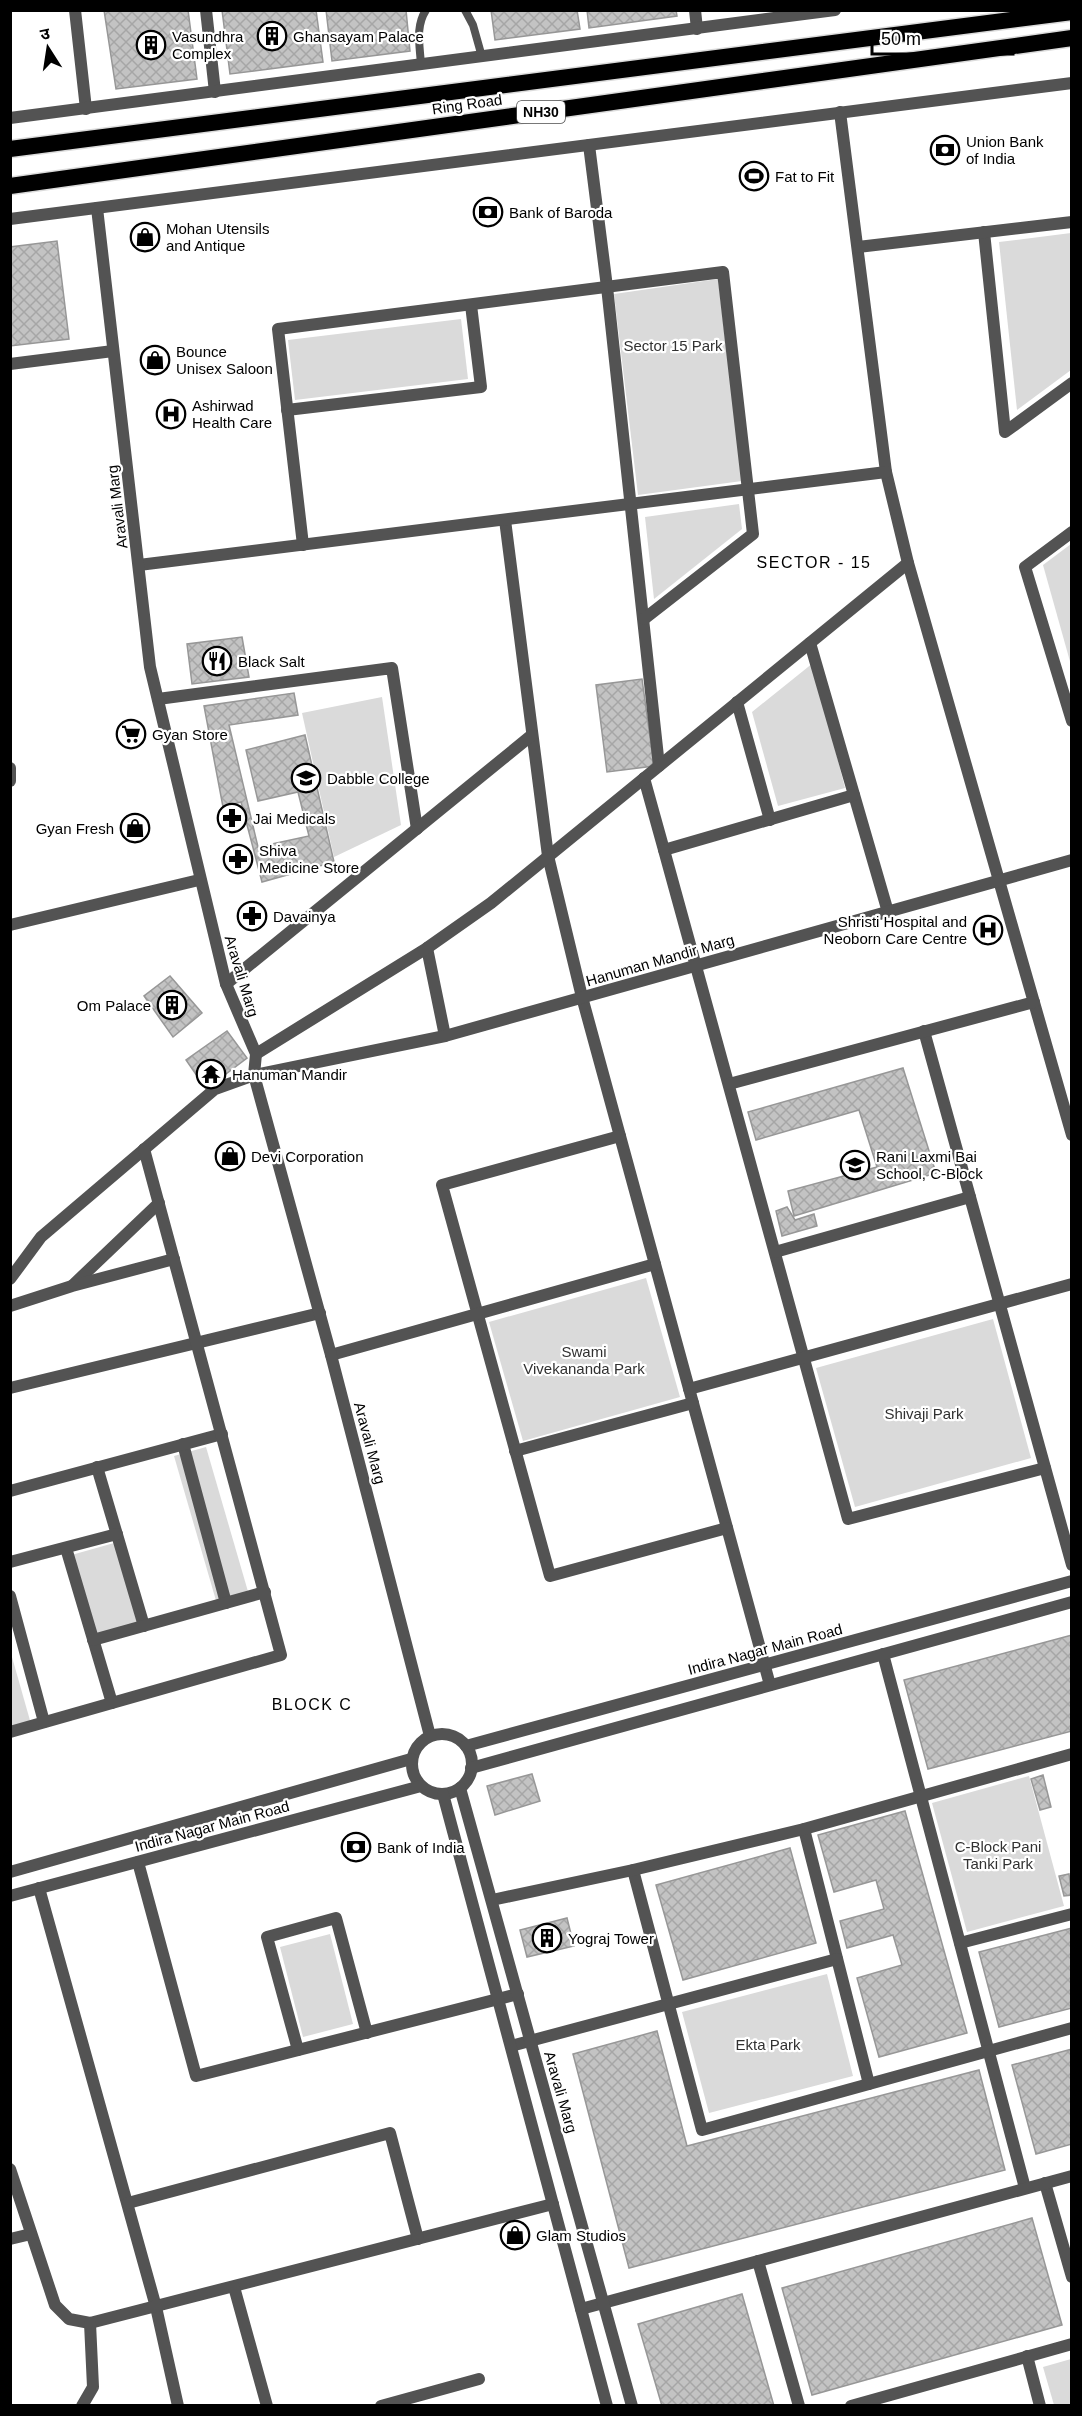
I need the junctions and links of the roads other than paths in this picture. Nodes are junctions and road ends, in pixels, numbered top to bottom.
1 (75, 10) edge
2 (206, 10) edge
3 (426, 10) edge
4 (465, 10) edge
5 (695, 10) edge
6 (835, 10) edge
7 (1071, 12) edge
8 (697, 28) junction
9 (1071, 38) edge
10 (482, 57) junction
11 (421, 65) junction
12 (1071, 82) edge
13 (216, 92) junction
14 (86, 109) junction
15 (840, 112) junction
16 (10, 118) edge
17 (589, 145) junction
18 (10, 149) edge
19 (10, 186) edge
20 (97, 208) junction
21 (10, 219) edge
22 (1071, 222) edge
23 (984, 232) junction
24 (858, 248) junction
25 (607, 287) junction
26 (471, 305) junction
27 (113, 351) junction
28 (10, 364) edge
29 (1071, 383) edge
30 (287, 410) junction
31 (886, 472) junction
32 (750, 489) junction
33 (631, 504) junction
34 (506, 520) junction
35 (1071, 532) edge
36 (303, 545) junction
37 (908, 563) junction
38 (139, 565) junction
39 (644, 619) junction
40 (810, 643) junction
41 (158, 699) junction
42 (737, 702) junction
43 (1071, 721) edge
44 (532, 735) junction
45 (659, 766) junction
46 (10, 768) edge
47 (644, 778) junction
48 (10, 781) edge
49 (854, 795) junction
50 (770, 820) junction
51 (417, 829) junction
52 (664, 850) junction
53 (548, 856) junction
54 (1071, 860) edge
55 (200, 880) junction
56 (999, 880) junction
57 (888, 912) junction
58 (10, 926) edge
59 (428, 948) junction
60 (696, 965) junction
61 (226, 984) junction
62 (582, 997) junction
63 (1034, 1002) junction
64 (924, 1031) junction
65 (445, 1036) junction
66 (255, 1054) junction
67 (254, 1075) junction
68 (729, 1084) junction
69 (1071, 1135) edge
70 (620, 1136) junction
71 (144, 1149) junction
72 (970, 1197) junction
73 (159, 1203) junction
74 (775, 1252) junction
75 (174, 1259) junction
76 (655, 1264) junction
77 (10, 1279) edge
78 (1071, 1284) edge
79 (72, 1286) junction
80 (999, 1304) junction
81 (10, 1306) edge
82 (320, 1313) junction
83 (477, 1314) junction
84 (198, 1344) junction
85 (331, 1354) junction
86 (804, 1358) junction
87 (10, 1388) edge
88 (689, 1389) junction
89 (693, 1403) junction
90 (222, 1434) junction
91 (183, 1444) junction
92 (515, 1451) junction
93 (97, 1467) junction
94 (1045, 1468) junction
95 (10, 1491) edge
96 (727, 1528) junction
97 (117, 1534) junction
98 (66, 1548) junction
99 (10, 1562) edge
100 (1071, 1565) edge
101 (1071, 1581) edge
102 (265, 1592) junction
103 (10, 1596) edge
104 (1071, 1602) edge
105 (226, 1603) junction
106 (144, 1626) junction
107 (93, 1640) junction
108 (883, 1654) junction
109 (765, 1665) junction
110 (770, 1685) junction
111 (112, 1703) junction
112 (44, 1722) junction
113 (10, 1731) edge
114 (430, 1736) junction
115 (466, 1746) junction
116 (1071, 1754) edge
117 (411, 1759) junction
118 (471, 1768) junction
119 (421, 1786) junction
120 (460, 1788) junction
121 (443, 1794) junction
122 (921, 1797) junction
123 (804, 1829) junction
124 (138, 1862) junction
125 (633, 1870) junction
126 (10, 1872) edge
127 (39, 1888) junction
128 (10, 1896) edge
129 (492, 1900) junction
130 (1071, 1914) edge
131 (960, 1943) junction
132 (837, 1959) junction
133 (518, 1994) junction
134 (498, 2000) junction
135 (667, 2004) junction
136 (1071, 2028) edge
137 (367, 2033) junction
138 (531, 2040) junction
139 (511, 2046) junction
140 (298, 2050) junction
141 (989, 2051) junction
142 (869, 2084) junction
143 (10, 2169) edge
144 (1071, 2176) edge
145 (1045, 2183) junction
146 (1025, 2188) junction
147 (128, 2203) junction
148 (553, 2204) junction
149 (31, 2234) junction
150 (10, 2239) edge
151 (418, 2239) junction
152 (758, 2261) junction
153 (1071, 2277) edge
154 (234, 2287) junction
155 (604, 2303) junction
156 (156, 2307) junction
157 (581, 2309) junction
158 (90, 2323) junction
159 (1071, 2344) edge
160 (1027, 2356) junction
161 (479, 2379) dead end
162 (82, 2406) edge
163 (178, 2406) edge
164 (267, 2406) edge
165 (381, 2406) edge
166 (607, 2406) edge
167 (632, 2406) edge
168 (799, 2406) edge
169 (851, 2406) edge
170 (1041, 2406) edge

1 - 14 street
2 - 13 street
3 - 11 lane
4 - 10 lane
5 - 8 street
6 - 8 street
7 - 18 highway, Ring Road / NH30
8 - 10 street
9 - 19 highway, Ring Road / NH30
10 - 11 street
11 - 13 street
12 - 15 street
13 - 14 street
14 - 16 street
15 - 17 street
15 - 24 street
17 - 20 street
17 - 25 street
20 - 21 street
20 - 27 street, Aravali Marg
22 - 23 street
23 - 24 street
23 - 29 street
24 - 31 street
25 - 26 street
25 - 32 street
25 - 33 street
26 - 30 street
26 - 30 street
27 - 28 street
27 - 38 street, Aravali Marg
30 - 36 street
31 - 32 street
31 - 37 street
32 - 33 street
32 - 39 street
33 - 34 street
33 - 39 street
34 - 36 street
34 - 44 street
35 - 43 street
36 - 38 street
37 - 40 street
37 - 56 street
38 - 41 street, Aravali Marg
39 - 45 street
40 - 42 street
40 - 49 street
41 - 51 street
41 - 55 street, Aravali Marg
42 - 45 street
42 - 50 street
44 - 51 street
44 - 53 street
45 - 47 street
46 - 48 street
47 - 52 street
47 - 53 street
49 - 50 street
49 - 57 street
50 - 52 street
51 - 61 street
52 - 60 street
53 - 59 street
53 - 62 street
54 - 56 street, Hanuman Mandir Marg
55 - 58 street
55 - 61 street, Aravali Marg
56 - 57 street, Hanuman Mandir Marg
56 - 63 street
57 - 60 street, Hanuman Mandir Marg
59 - 65 street
59 - 66 street
60 - 62 street, Hanuman Mandir Marg
60 - 68 street
61 - 66 street, Aravali Marg
62 - 65 street, Hanuman Mandir Marg
62 - 70 street
63 - 64 street
63 - 69 street
64 - 68 street
64 - 72 street
65 - 67 street, Hanuman Mandir Marg
66 - 67 street, Aravali Marg
67 - 71 street, Hanuman Mandir Marg
67 - 82 street, Aravali Marg
68 - 74 street
70 - 76 street
70 - 83 street
71 - 73 street
71 - 77 street, Hanuman Mandir Marg
72 - 74 street
72 - 80 street
73 - 75 street
73 - 79 street
74 - 86 street
75 - 79 street
75 - 84 street
76 - 83 street
76 - 88 street
78 - 80 street
79 - 81 street
80 - 86 street
80 - 94 street
82 - 84 street
82 - 85 street, Aravali Marg
83 - 85 street
83 - 92 street
84 - 87 street
84 - 90 street
85 - 114 street, Aravali Marg
86 - 88 street
86 - 94 street
88 - 89 street
89 - 92 street
89 - 96 street
90 - 91 street
90 - 102 street
91 - 93 street
91 - 105 street
92 - 96 street
93 - 95 street
93 - 97 street
94 - 100 street
96 - 109 street
97 - 98 street
97 - 106 street
98 - 99 street
98 - 107 street
101 - 109 street, Indira Nagar Main Road
102 - 105 street
102 - 111 street
103 - 112 street
104 - 108 street
105 - 106 street
106 - 107 street
107 - 111 street
108 - 110 street
108 - 122 street
109 - 110 street
109 - 115 street, Indira Nagar Main Road
110 - 118 street
111 - 112 street
112 - 113 street
114 - 115 street
114 - 117 street
115 - 118 street
116 - 122 street
117 - 119 street
117 - 126 street, Indira Nagar Main Road
118 - 120 street
119 - 121 street
119 - 124 street, Indira Nagar Main Road
120 - 121 street
120 - 129 street, Aravali Marg
121 - 134 street
122 - 123 street
122 - 131 street
123 - 125 street
123 - 132 street
124 - 127 street, Indira Nagar Main Road
124 - 140 street
125 - 129 street
125 - 135 street
127 - 128 street, Indira Nagar Main Road
127 - 147 street
129 - 133 street, Aravali Marg
130 - 131 street
131 - 141 street
132 - 135 street
132 - 142 street
133 - 134 street
133 - 138 street, Aravali Marg
134 - 137 street
134 - 139 street
135 - 138 street
135 - 142 street
136 - 141 street
137 - 140 street
137 - 140 street
138 - 139 street
138 - 155 street, Aravali Marg
139 - 148 street
141 - 142 street
141 - 146 street
143 - 149 street
144 - 145 street
145 - 146 street
145 - 153 street
146 - 152 street
147 - 151 street
147 - 156 street
148 - 151 street
148 - 157 street
149 - 150 street
149 - 158 street
151 - 154 street
152 - 155 street
152 - 168 street
154 - 156 street
154 - 164 street
155 - 157 street
155 - 167 street, Aravali Marg
156 - 158 street
156 - 163 street
157 - 166 street
158 - 162 street
159 - 160 street
160 - 169 street
160 - 170 street
161 - 165 street

